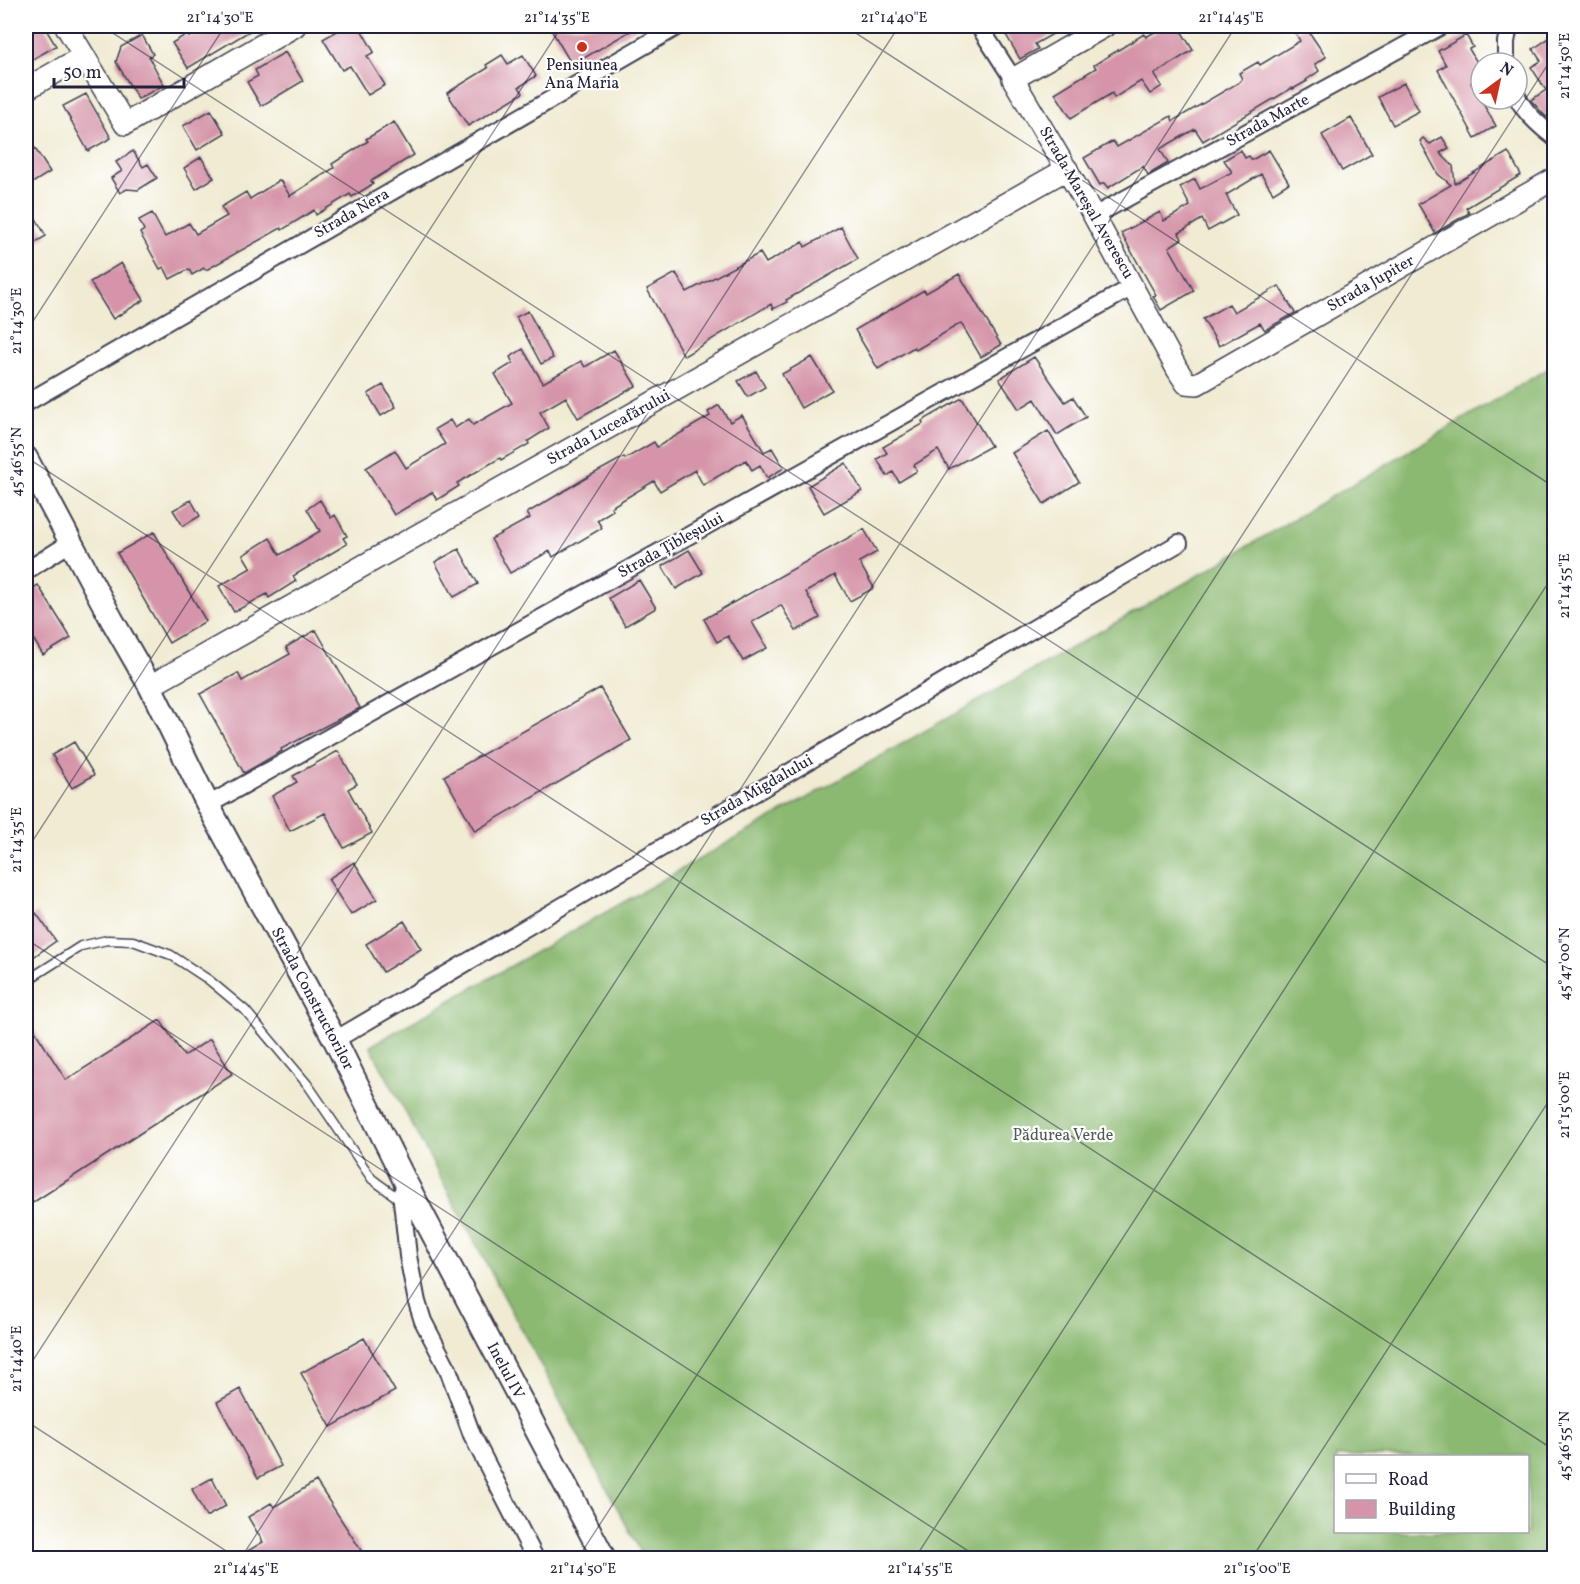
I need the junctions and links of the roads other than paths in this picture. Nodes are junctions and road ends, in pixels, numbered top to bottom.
1 (66, 26) edge
2 (295, 26) edge
3 (678, 26) edge
4 (979, 26) edge
5 (1105, 26) edge
6 (1441, 26) edge
7 (1509, 26) edge
8 (1506, 51) edge
9 (84, 56) junction
10 (1013, 79) junction
11 (26, 89) edge
12 (1528, 111) edge
13 (1554, 137) edge
14 (1067, 169) junction
15 (1554, 179) edge
16 (1094, 216) junction
17 (1134, 286) junction
18 (1186, 383) joint
19 (26, 403) edge
20 (26, 458) edge
21 (70, 543) junction
22 (1179, 543) dead end
23 (26, 571) edge
24 (150, 686) junction
25 (208, 805) junction
26 (26, 981) edge
27 (334, 1040) junction
28 (404, 1192) junction
29 (535, 1558) edge
30 (604, 1558) edge

1 - 9 street
2 - 9 street
3 - 19 street, Strada Nera
4 - 10 street, Strada Mareșal Averescu
5 - 10 street
6 - 16 street, Strada Marte
7 - 8 street
9 - 11 street
10 - 14 street, Strada Mareșal Averescu
12 - 13 street
14 - 16 street, Strada Mareșal Averescu
14 - 24 street, Strada Luceafărului
15 - 18 street, Strada Jupiter
16 - 17 street, Strada Mareșal Averescu
17 - 18 street, Strada Mareșal Averescu
17 - 25 street, Strada Țibleșului
20 - 21 main road, Strada Constructorilor
21 - 23 street
21 - 24 main road, Strada Constructorilor
22 - 27 street, Strada Migdalului
24 - 25 main road, Strada Constructorilor
25 - 27 main road, Strada Constructorilor
26 - 28 lane
27 - 28 main road, Strada Constructorilor
28 - 29 street, Strada Constructorilor
28 - 30 main road, Inelul IV

